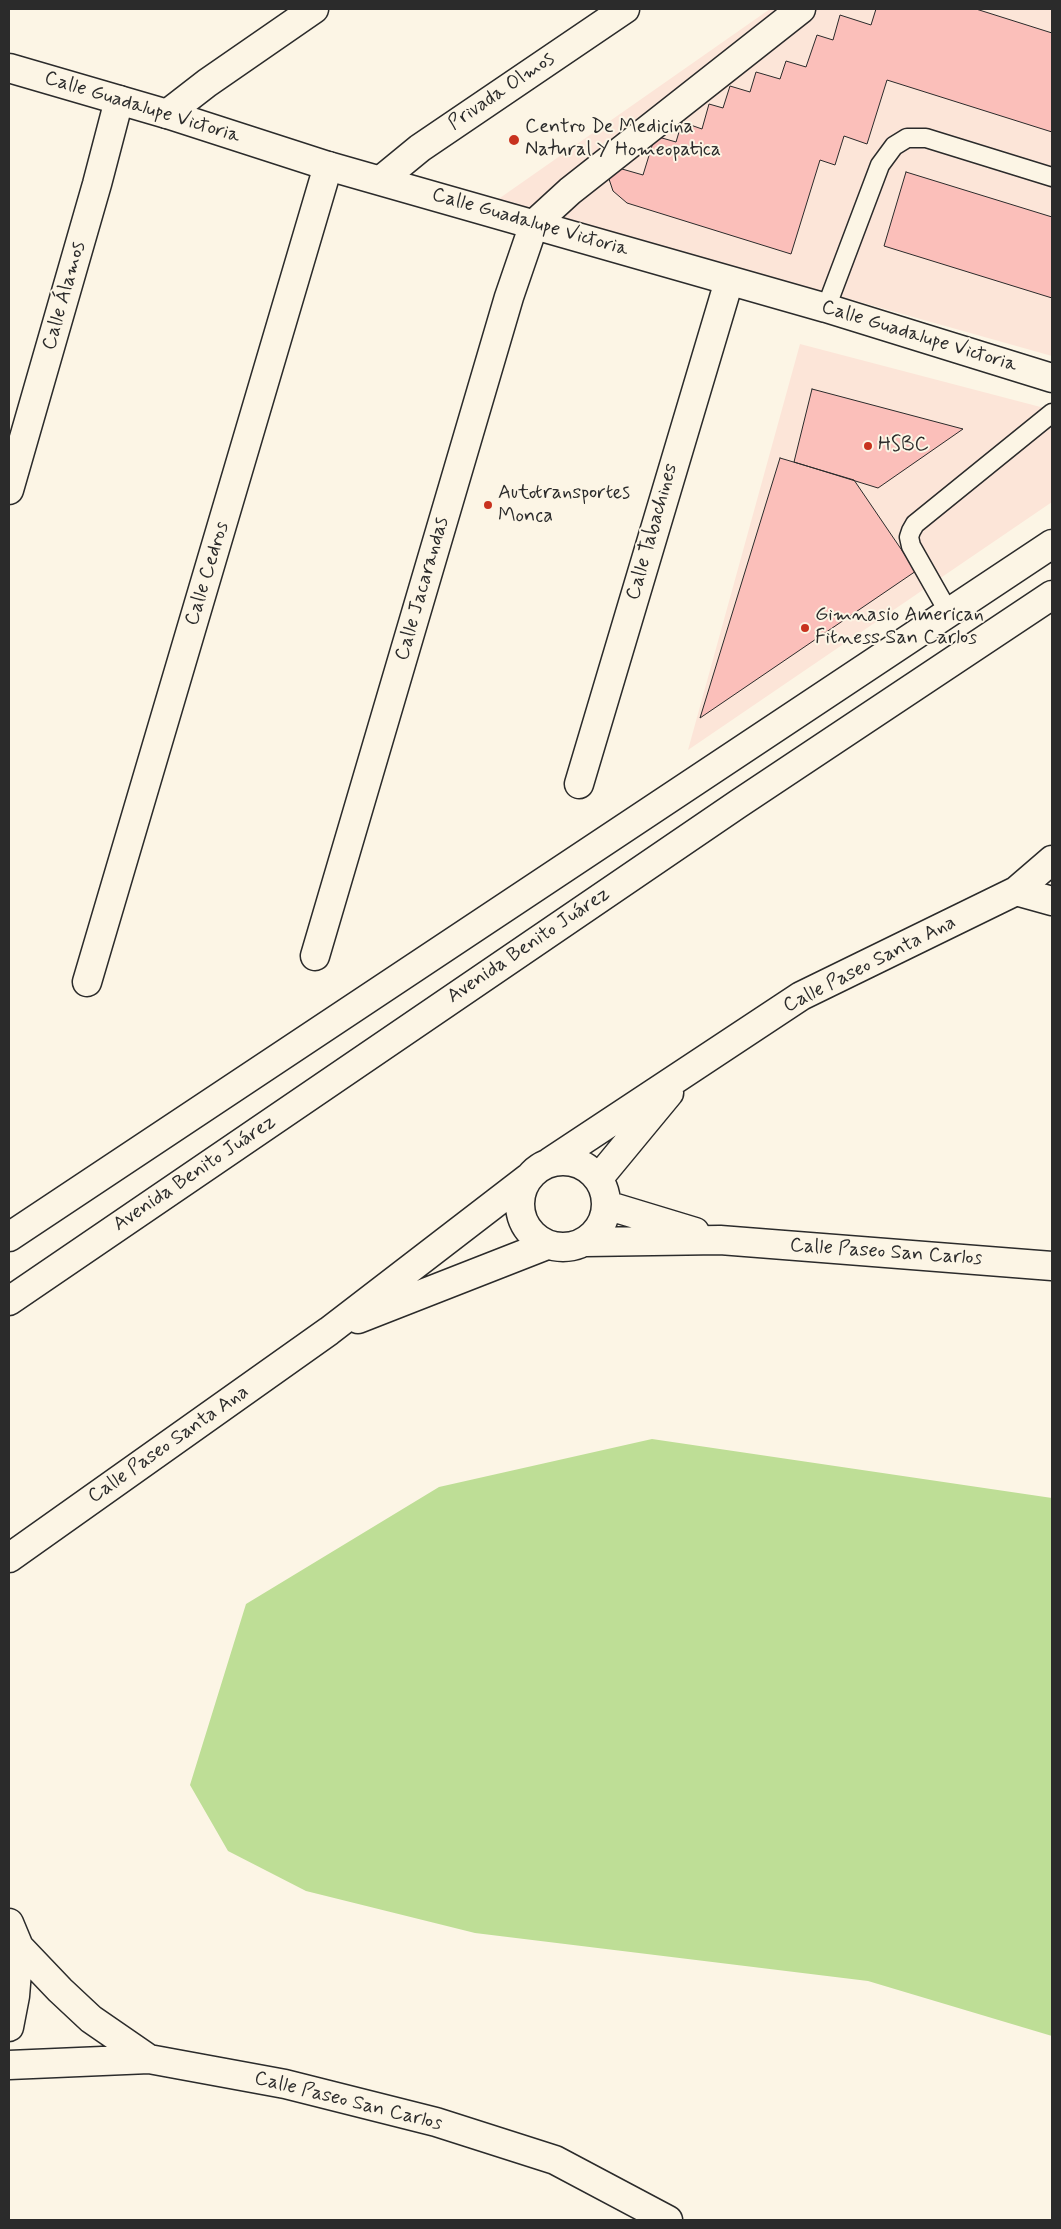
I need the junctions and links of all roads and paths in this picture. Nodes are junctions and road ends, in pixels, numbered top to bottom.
1 (314, 9) edge
2 (625, 9) edge
3 (801, 9) edge
4 (9, 68) edge
5 (119, 100) junction
6 (167, 114) junction
7 (328, 166) junction
8 (1052, 176) edge
9 (381, 180) junction
10 (534, 224) junction
11 (729, 281) junction
12 (826, 308) junction
13 (1052, 378) edge
14 (1052, 413) edge
15 (9, 490) edge
16 (1052, 544) edge
17 (1052, 595) edge
18 (949, 613) junction
19 (579, 784) dead end
20 (1052, 860) edge
21 (1016, 892) junction
22 (1052, 901) edge
23 (315, 956) dead end
24 (87, 982) dead end
25 (688, 1071) junction
26 (539, 1170) junction
27 (598, 1179) junction
28 (606, 1205) junction
29 (9, 1237) edge
30 (720, 1240) junction
31 (585, 1242) junction
32 (547, 1245) junction
33 (1052, 1266) edge
34 (9, 1301) edge
35 (329, 1331) junction
36 (9, 1558) edge
37 (14, 1935) edge
38 (9, 2027) edge
39 (149, 2059) junction
40 (9, 2065) edge
41 (668, 2220) edge

1 - 6 street
2 - 9 street, Privada Olmos
3 - 10 street
4 - 5 street, Calle Guadalupe Victoria
5 - 6 street, Calle Guadalupe Victoria
5 - 15 street, Calle Álamos
6 - 7 street, Calle Guadalupe Victoria
7 - 9 street, Calle Guadalupe Victoria
7 - 24 street, Calle Cedros
8 - 12 lane
9 - 10 street, Calle Guadalupe Victoria
10 - 11 street, Calle Guadalupe Victoria
10 - 23 street, Calle Jacarandas
11 - 12 street, Calle Guadalupe Victoria
11 - 19 street, Calle Tabachines
12 - 13 street, Calle Guadalupe Victoria
14 - 18 lane
16 - 18 street
17 - 34 street, Avenida Benito Juárez
18 - 29 street
20 - 21 street, Calle Paseo Santa Ana
21 - 22 street
21 - 25 street, Calle Paseo Santa Ana
25 - 26 street, Calle Paseo Santa Ana
25 - 27 street, Calle Paseo Santa Ana
26 - 27 street
26 - 32 street
26 - 35 street, Calle Paseo Santa Ana
27 - 28 street
28 - 30 street, Calle Paseo San Carlos
28 - 31 street
30 - 31 street, Calle Paseo San Carlos
30 - 33 street, Calle Paseo San Carlos
31 - 32 street
32 - 35 street, Calle Paseo Santa Ana
35 - 36 street, Calle Paseo Santa Ana
37 - 38 street
37 - 39 street
39 - 40 street, Calle Paseo San Carlos
39 - 41 street, Calle Paseo San Carlos

